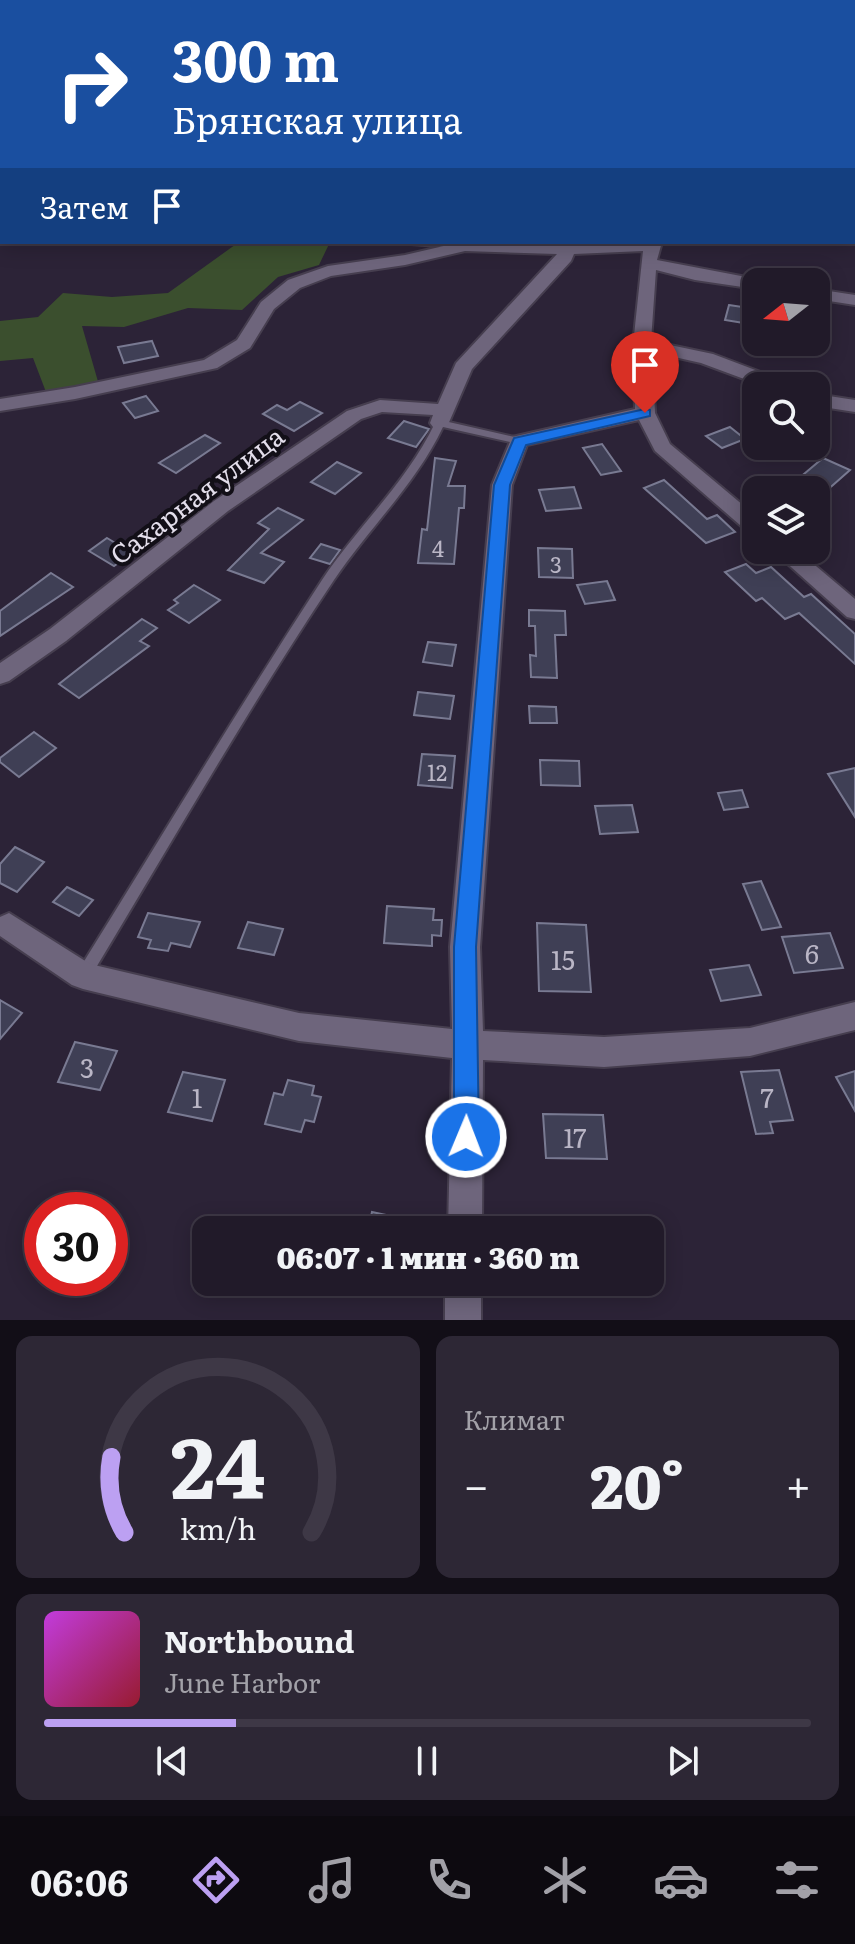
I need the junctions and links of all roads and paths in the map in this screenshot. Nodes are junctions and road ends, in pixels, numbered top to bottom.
1 (438, 244) edge
2 (465, 246) junction
3 (566, 249) junction
4 (651, 250) edge
5 (742, 279) edge
6 (830, 296) edge
7 (855, 300) edge
8 (642, 345) junction
9 (743, 372) edge
10 (830, 402) edge
11 (0, 405) edge
12 (855, 406) edge
13 (645, 413) junction
14 (441, 417) junction
15 (519, 441) junction
16 (742, 515) edge
17 (800, 564) edge
18 (855, 611) edge
19 (0, 675) edge
20 (9, 926) dead end
21 (83, 976) junction
22 (855, 1016) edge
23 (468, 1045) junction
24 (465, 1216) edge
25 (463, 1296) edge
26 (463, 1320) edge

1 - 2 lane
2 - 3 street
2 - 11 street
3 - 4 street
3 - 14 street
4 - 5 street
4 - 8 street
6 - 7 street
8 - 9 street
8 - 13 street
10 - 12 street
13 - 15 street
13 - 16 street
14 - 15 lane
14 - 19 street, Сахарная улица
14 - 21 lane
15 - 23 street
17 - 18 street
20 - 21 street
21 - 23 street
22 - 23 street
23 - 24 street
25 - 26 street

